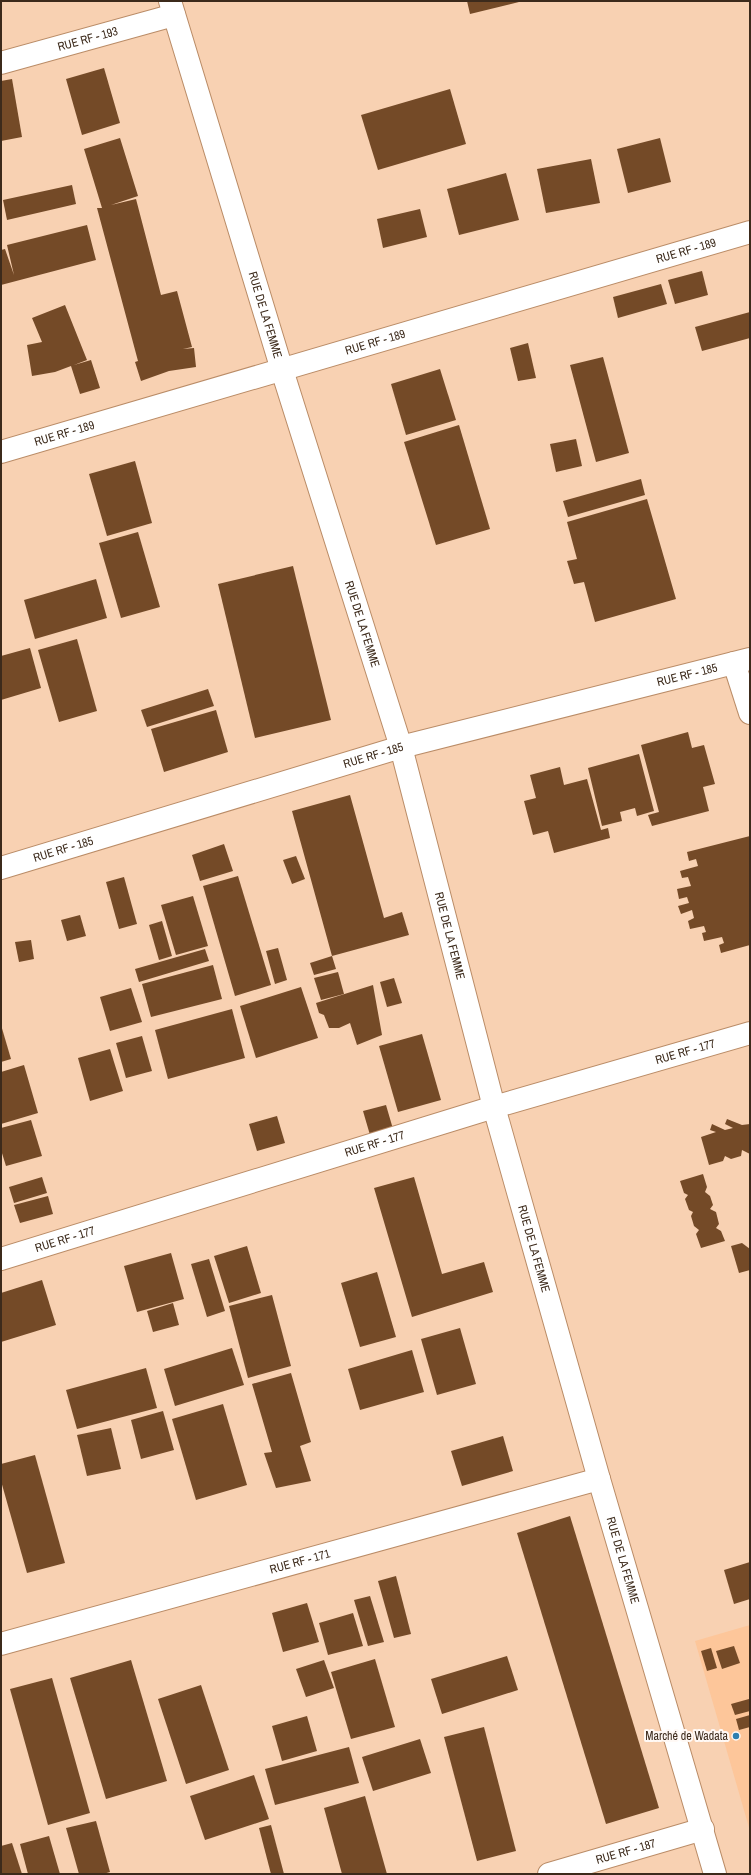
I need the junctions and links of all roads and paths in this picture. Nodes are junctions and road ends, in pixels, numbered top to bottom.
1 (172, 8) edge
2 (1, 63) edge
3 (750, 232) edge
4 (282, 370) junction
5 (1, 452) edge
6 (742, 661) edge
7 (750, 713) edge
8 (401, 747) junction
9 (1, 868) edge
10 (750, 1033) edge
11 (494, 1107) junction
12 (1, 1259) edge
13 (599, 1479) junction
14 (1, 1644) edge
15 (702, 1829) junction
16 (550, 1874) edge
17 (715, 1874) edge

1 - 2 street, RUE RF - 193
1 - 4 street, RUE DE LA FEMME
3 - 4 street, RUE RF - 189
4 - 5 street, RUE RF - 189
4 - 8 street, RUE DE LA FEMME
6 - 7 street
6 - 8 street, RUE RF - 185
8 - 9 street, RUE RF - 185
8 - 11 street, RUE DE LA FEMME
10 - 11 street, RUE RF - 177
11 - 12 street, RUE RF - 177
11 - 13 street, RUE DE LA FEMME
13 - 14 street, RUE RF - 171
13 - 15 street, RUE DE LA FEMME
15 - 16 street, RUE RF - 187
15 - 17 street, RUE DE LA FEMME

